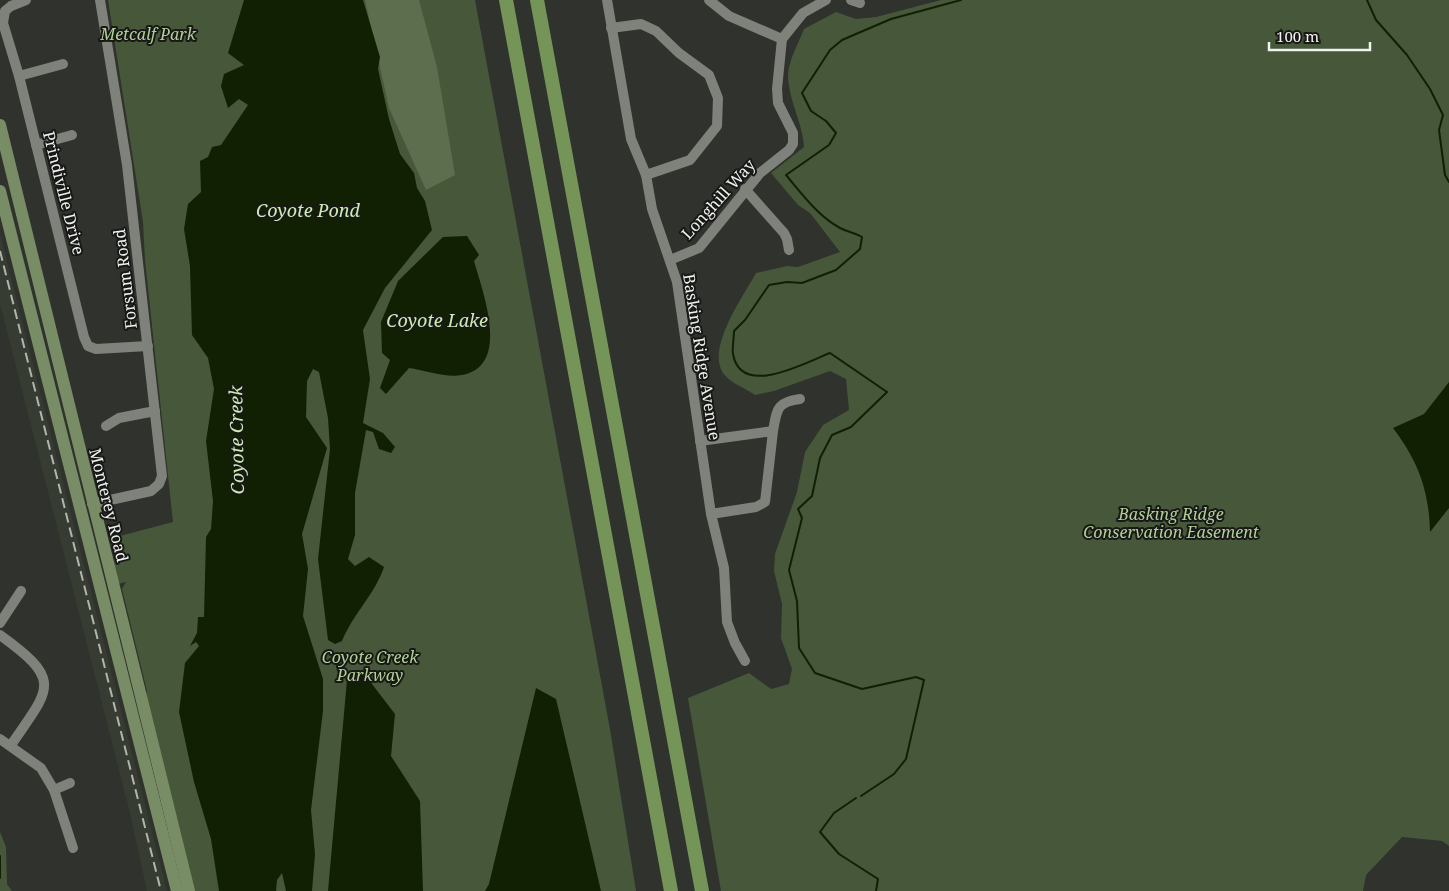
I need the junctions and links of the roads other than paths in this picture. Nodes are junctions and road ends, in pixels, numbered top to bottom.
1 (26, 0) edge
2 (100, 0) edge
3 (506, 0) edge
4 (537, 0) edge
5 (607, 0) edge
6 (709, 0) edge
7 (826, 0) edge
8 (611, 28) junction
9 (782, 40) junction
10 (63, 64) dead end
11 (19, 76) junction
12 (0, 125) edge
13 (72, 135) dead end
14 (36, 146) junction
15 (646, 175) junction
16 (746, 189) junction
17 (0, 190) edge
18 (789, 250) dead end
19 (670, 260) junction
20 (148, 346) junction
21 (800, 399) dead end
22 (155, 411) junction
23 (106, 426) dead end
24 (773, 431) junction
25 (700, 441) junction
26 (92, 504) junction
27 (712, 514) junction
28 (21, 591) dead end
29 (0, 623) edge
30 (0, 635) edge
31 (745, 661) dead end
32 (0, 739) edge
33 (11, 745) junction
34 (70, 783) dead end
35 (54, 790) junction
36 (74, 848) dead end
37 (177, 891) edge
38 (189, 891) edge
39 (672, 891) edge
40 (702, 891) edge

1 - 11 street, Prindiville Drive
2 - 20 street, Forsum Road
3 - 39 highway
4 - 40 highway
5 - 8 street, Basking Ridge Avenue
6 - 9 street
7 - 9 street
8 - 15 street, Basking Ridge Avenue
8 - 15 street
9 - 16 street, Longhill Way
10 - 11 street
11 - 14 street, Prindiville Drive
12 - 26 main road, Monterey Road
13 - 14 street
14 - 20 street, Prindiville Drive
15 - 19 street, Basking Ridge Avenue
16 - 18 street
16 - 19 street, Longhill Way
17 - 37 main road, Monterey Road
19 - 25 street, Basking Ridge Avenue
20 - 22 street, Forsum Road
21 - 24 street
22 - 23 street
22 - 26 street, Forsum Road
24 - 25 street
24 - 27 street
25 - 27 street, Basking Ridge Avenue
26 - 38 main road, Monterey Road
27 - 31 street, Basking Ridge Avenue
28 - 29 street
30 - 33 street
32 - 33 street
33 - 35 street
34 - 35 street
35 - 36 street

